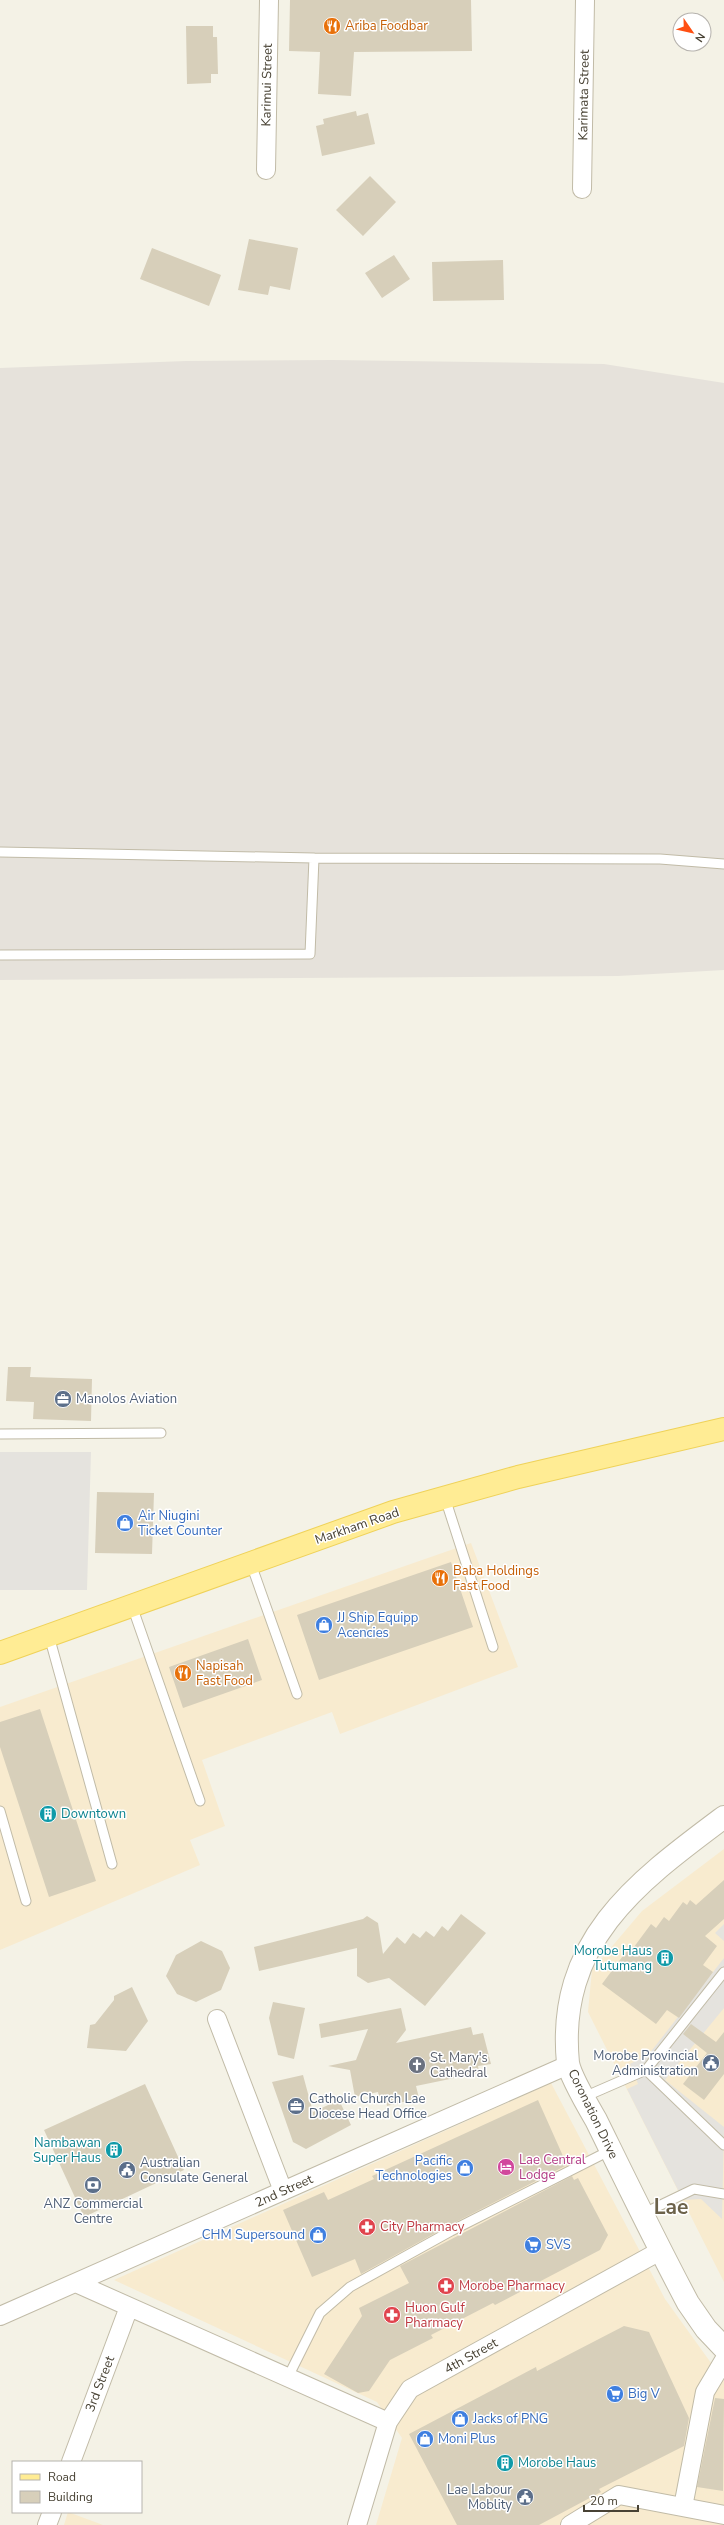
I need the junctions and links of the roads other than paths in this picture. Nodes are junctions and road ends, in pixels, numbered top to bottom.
1 (269, 0) edge
2 (585, 0) edge
3 (266, 170) dead end
4 (582, 189) dead end
5 (0, 852) edge
6 (314, 858) junction
7 (724, 864) edge
8 (0, 955) edge
9 (724, 1429) edge
10 (161, 1433) dead end
11 (0, 1434) edge
12 (445, 1498) junction
13 (251, 1564) junction
14 (132, 1606) junction
15 (49, 1636) junction
16 (493, 1647) dead end
17 (0, 1653) edge
18 (297, 1694) dead end
19 (200, 1801) dead end
20 (0, 1811) edge
21 (724, 1817) edge
22 (112, 1864) dead end
23 (26, 1901) dead end
24 (724, 1972) edge
25 (217, 2019) dead end
26 (568, 2065) junction
27 (646, 2070) junction
28 (584, 2097) junction
29 (724, 2145) edge
30 (611, 2150) junction
31 (283, 2191) junction
32 (724, 2194) edge
33 (642, 2214) junction
34 (660, 2252) junction
35 (76, 2283) junction
36 (130, 2307) junction
37 (0, 2316) edge
38 (724, 2348) edge
39 (724, 2360) edge
40 (288, 2377) junction
41 (388, 2422) junction
42 (71, 2461) edge
43 (683, 2508) junction
44 (52, 2513) edge
45 (724, 2515) edge
46 (47, 2525) edge
47 (357, 2525) edge
48 (570, 2525) edge

1 - 3 street, Karimui Street
2 - 4 street, Karimata Street
5 - 6 lane
6 - 7 lane
6 - 8 lane
9 - 12 main road, Markham Road
10 - 11 lane
12 - 13 main road, Markham Road
12 - 16 lane
13 - 14 main road, Markham Road
13 - 18 lane
14 - 15 main road, Markham Road
14 - 19 lane
15 - 17 main road, Markham Road
15 - 22 lane
20 - 23 lane
21 - 26 street, Coronation Drive
24 - 27 lane
25 - 31 street
26 - 28 street, Coronation Drive
26 - 31 street, 2nd Street
27 - 28 lane
27 - 29 lane
28 - 30 street, Coronation Drive
30 - 33 street, Coronation Drive
30 - 40 lane
31 - 35 street, 2nd Street
32 - 33 lane
33 - 34 street, Coronation Drive
34 - 38 street, Coronation Drive
34 - 41 street, 4th Street
35 - 36 street
35 - 37 street, 2nd Street
36 - 40 street
36 - 42 street, 3rd Street
39 - 43 street
40 - 41 street
41 - 47 street, 4th Street
43 - 45 street
43 - 48 street
44 - 46 street

